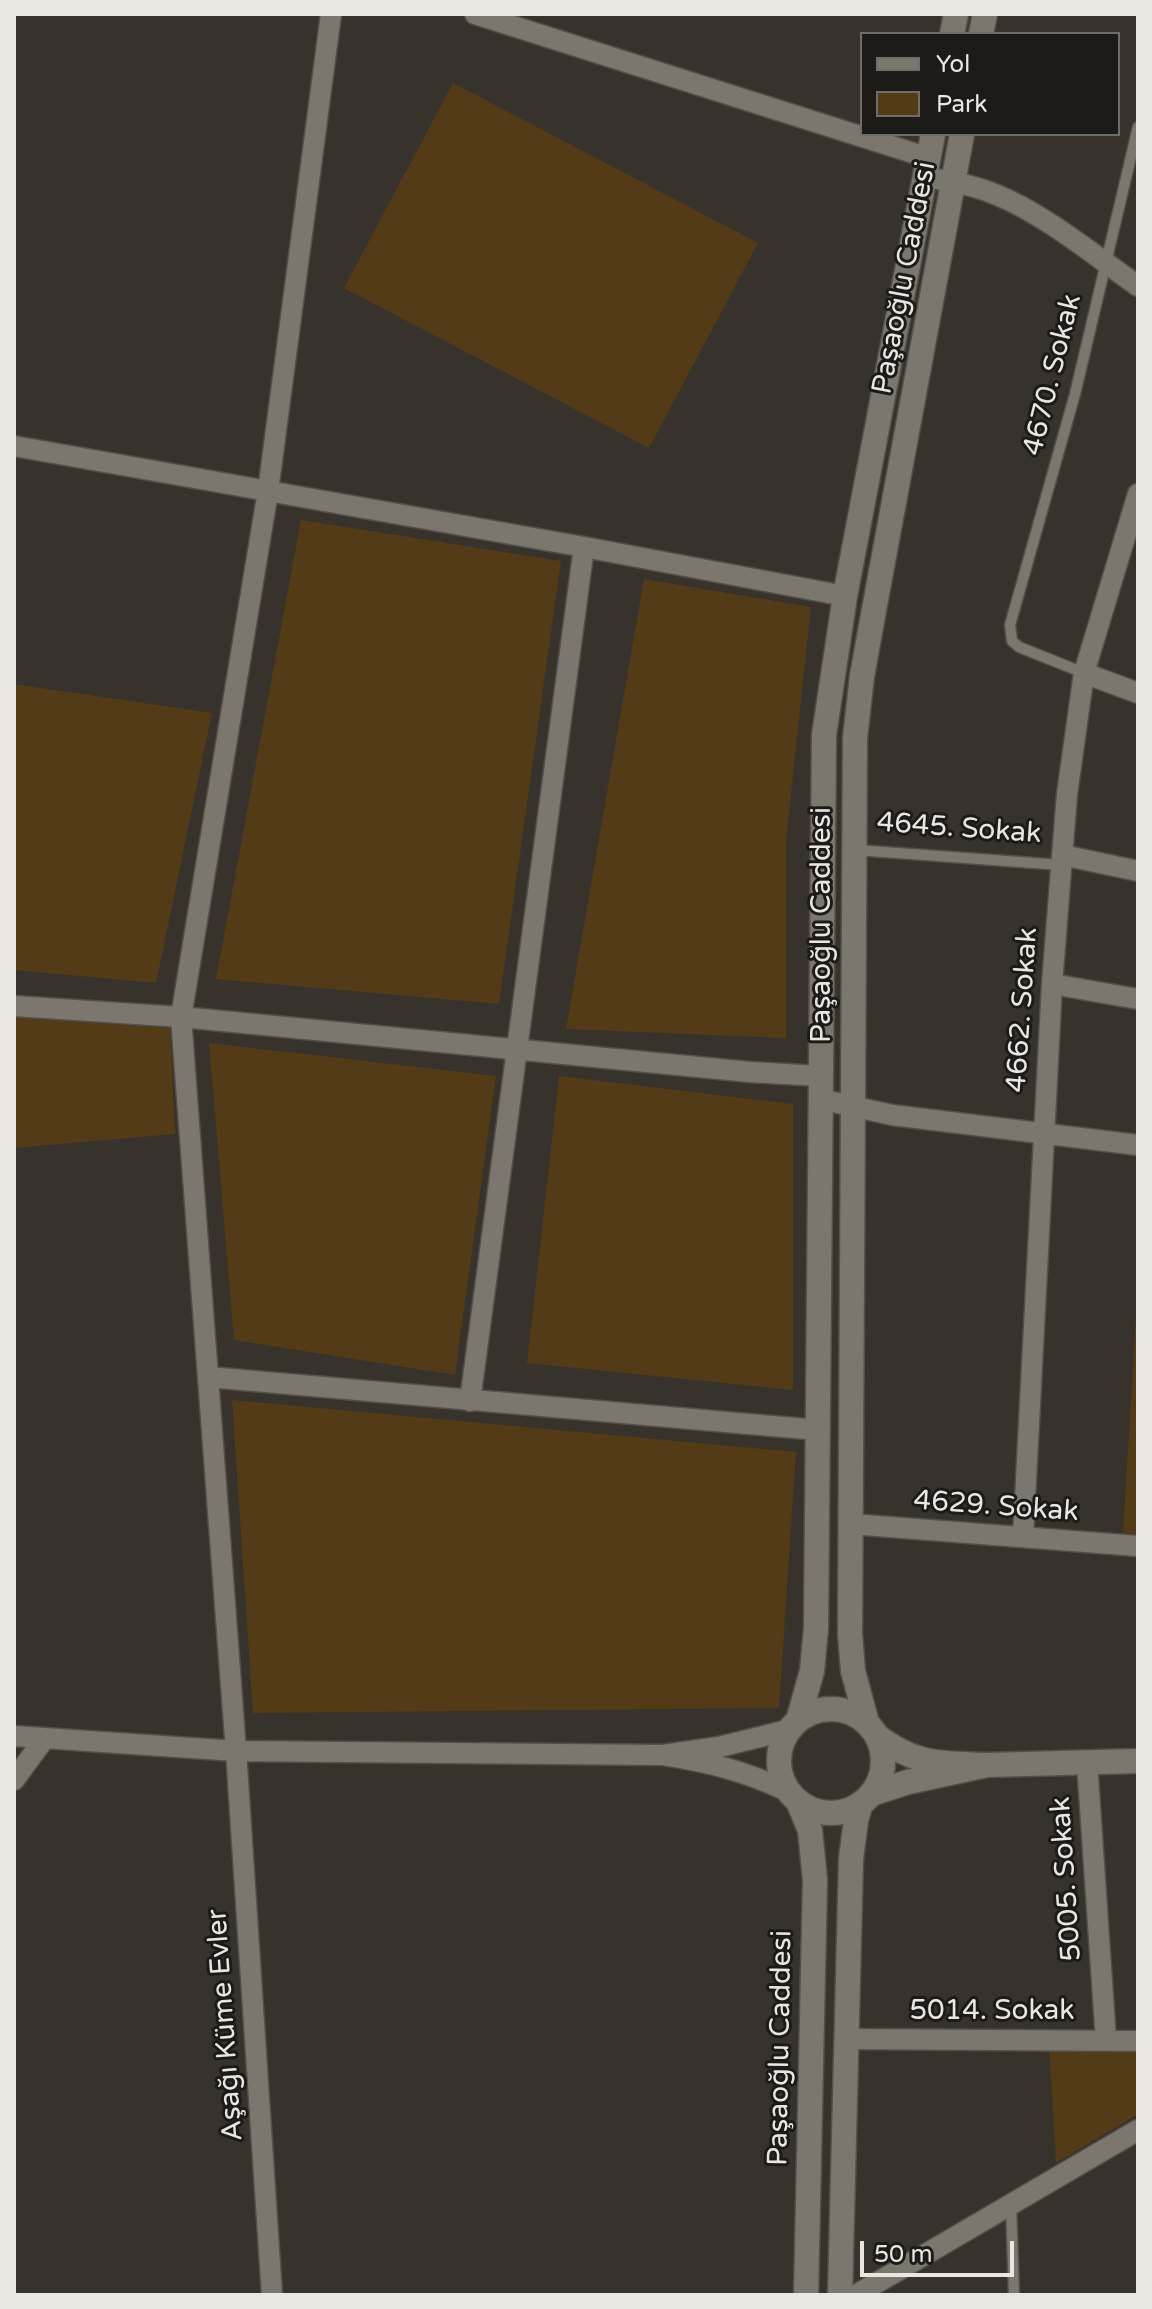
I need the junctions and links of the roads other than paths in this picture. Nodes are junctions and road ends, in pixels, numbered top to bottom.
1 (331, 14) edge
2 (475, 14) edge
3 (1138, 127) edge
4 (860, 134) edge
5 (865, 136) edge
6 (962, 136) edge
7 (929, 156) edge
8 (954, 182) junction
9 (1106, 264) junction
10 (1138, 286) edge
11 (14, 446) edge
12 (268, 491) junction
13 (1138, 497) edge
14 (584, 547) junction
15 (845, 596) junction
16 (1084, 673) junction
17 (1138, 693) edge
18 (854, 850) junction
19 (1062, 860) junction
20 (1138, 871) edge
21 (1052, 984) junction
22 (1138, 999) edge
23 (14, 1006) edge
24 (181, 1017) junction
25 (517, 1050) junction
26 (820, 1087) junction
27 (852, 1107) junction
28 (1044, 1134) junction
29 (1138, 1145) edge
30 (208, 1377) junction
31 (470, 1401) junction
32 (818, 1430) junction
33 (851, 1524) junction
34 (1023, 1537) junction
35 (1138, 1546) edge
36 (793, 1726) junction
37 (872, 1729) junction
38 (14, 1736) edge
39 (45, 1738) junction
40 (236, 1751) junction
41 (663, 1755) junction
42 (1138, 1761) edge
43 (1087, 1762) junction
44 (987, 1765) junction
45 (14, 1780) edge
46 (793, 1798) junction
47 (866, 1799) junction
48 (846, 2039) junction
49 (1106, 2041) junction
50 (1138, 2041) edge
51 (1138, 2130) edge
52 (1011, 2205) junction
53 (272, 2295) edge
54 (806, 2295) edge
55 (840, 2295) edge
56 (856, 2295) edge
57 (1014, 2295) edge

1 - 12 street, Aşağı Küme Evler
2 - 4 street
3 - 9 lane, 4670. Sokak
5 - 7 street
6 - 8 street, Paşaoğlu Caddesi
7 - 8 street
7 - 15 street, Paşaoğlu Caddesi
8 - 9 street
8 - 18 street, Paşaoğlu Caddesi
9 - 10 street
9 - 16 lane, 4670. Sokak
11 - 12 street
12 - 14 street
12 - 24 street, Aşağı Küme Evler
13 - 16 street, 4662. Sokak
14 - 15 street
14 - 25 street
15 - 26 street, Paşaoğlu Caddesi
16 - 17 street
16 - 19 street, 4662. Sokak
18 - 19 lane, 4645. Sokak
18 - 27 street, Paşaoğlu Caddesi
19 - 20 street, 4645. Sokak
19 - 21 street, 4662. Sokak
21 - 22 street
21 - 28 street, 4662. Sokak
23 - 24 street
24 - 25 street
24 - 30 street, Aşağı Küme Evler
25 - 26 street
25 - 31 street
26 - 27 street
26 - 32 street, Paşaoğlu Caddesi
27 - 28 street
27 - 33 street, Paşaoğlu Caddesi
28 - 29 street
28 - 34 street, 4662. Sokak
30 - 31 street
30 - 40 street, Aşağı Küme Evler
31 - 32 street
32 - 36 street, Paşaoğlu Caddesi
33 - 34 street, 4629. Sokak
33 - 37 street, Paşaoğlu Caddesi
34 - 35 street, 4629. Sokak
36 - 37 street
36 - 41 street
36 - 46 street
37 - 44 street
37 - 47 street
38 - 39 street
39 - 40 street
39 - 45 street
40 - 41 street
40 - 53 street, Aşağı Küme Evler
41 - 46 street
42 - 43 street
43 - 44 street
43 - 49 street, 5005. Sokak
44 - 47 street
46 - 47 street
46 - 54 street, Paşaoğlu Caddesi
47 - 48 street
48 - 49 street, 5014. Sokak
48 - 55 street
49 - 50 street, 5014. Sokak
51 - 52 street
52 - 56 street
52 - 57 lane

